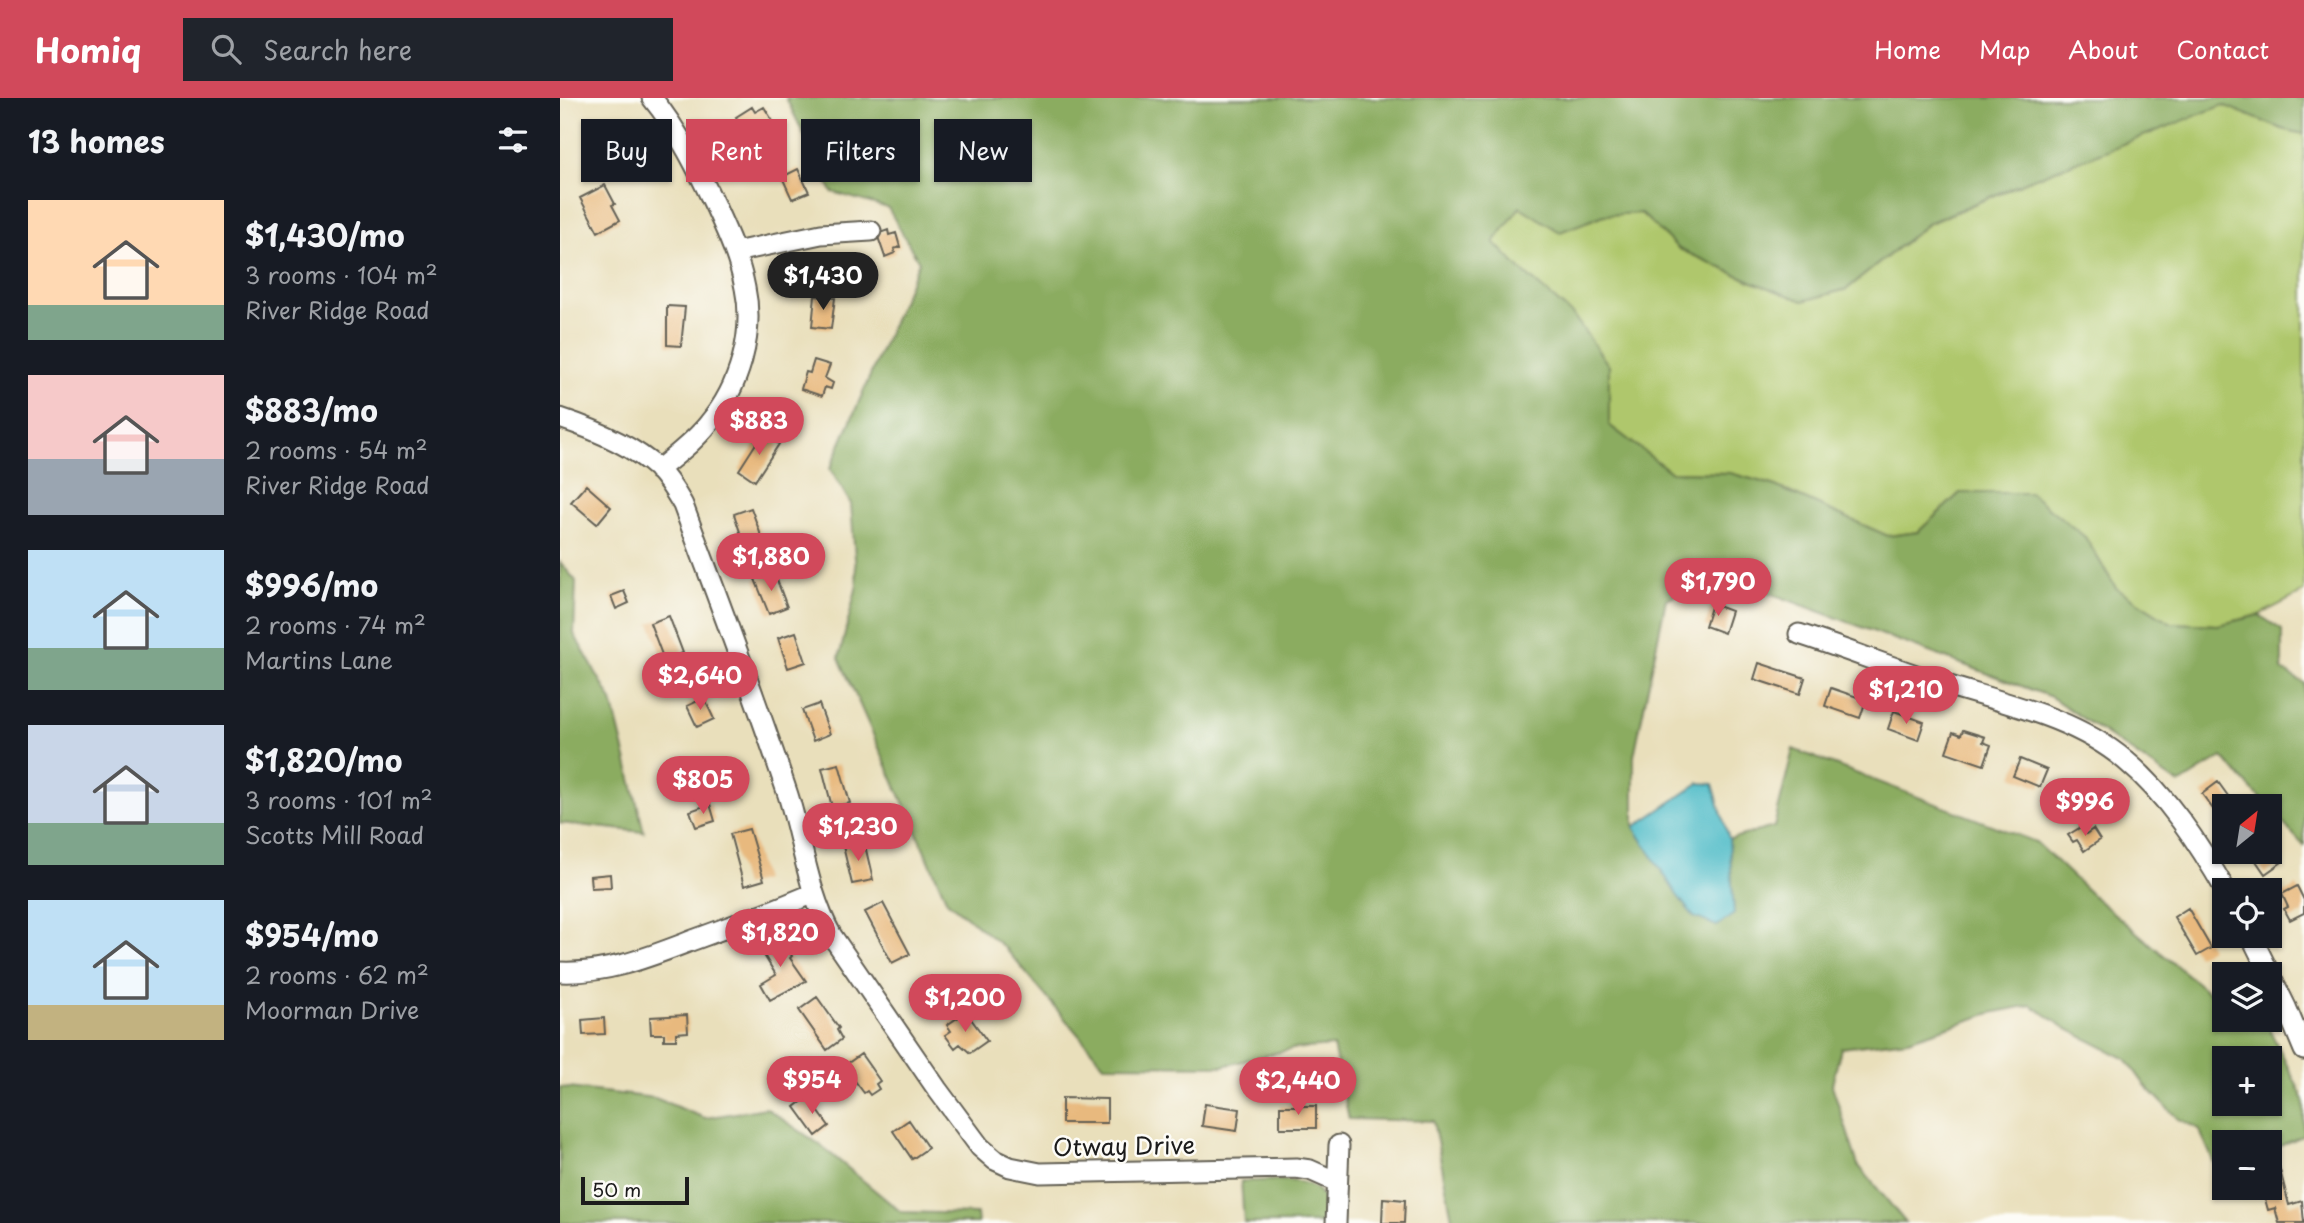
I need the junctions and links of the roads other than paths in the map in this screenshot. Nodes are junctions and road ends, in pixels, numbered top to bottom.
1 (652, 98) edge
2 (871, 231) dead end
3 (735, 252) junction
4 (560, 418) edge
5 (658, 470) junction
6 (1799, 634) dead end
7 (2218, 878) edge
8 (813, 894) junction
9 (2257, 948) edge
10 (560, 972) edge
11 (2300, 1029) edge
12 (2304, 1051) edge
13 (1339, 1145) dead end
14 (1338, 1182) junction
15 (1336, 1223) edge

1 - 3 street
2 - 3 street
3 - 5 street
4 - 5 street
5 - 8 street
6 - 7 street
8 - 10 street
8 - 14 street, Otway Drive
9 - 11 street
11 - 12 street
13 - 14 street
14 - 15 street

